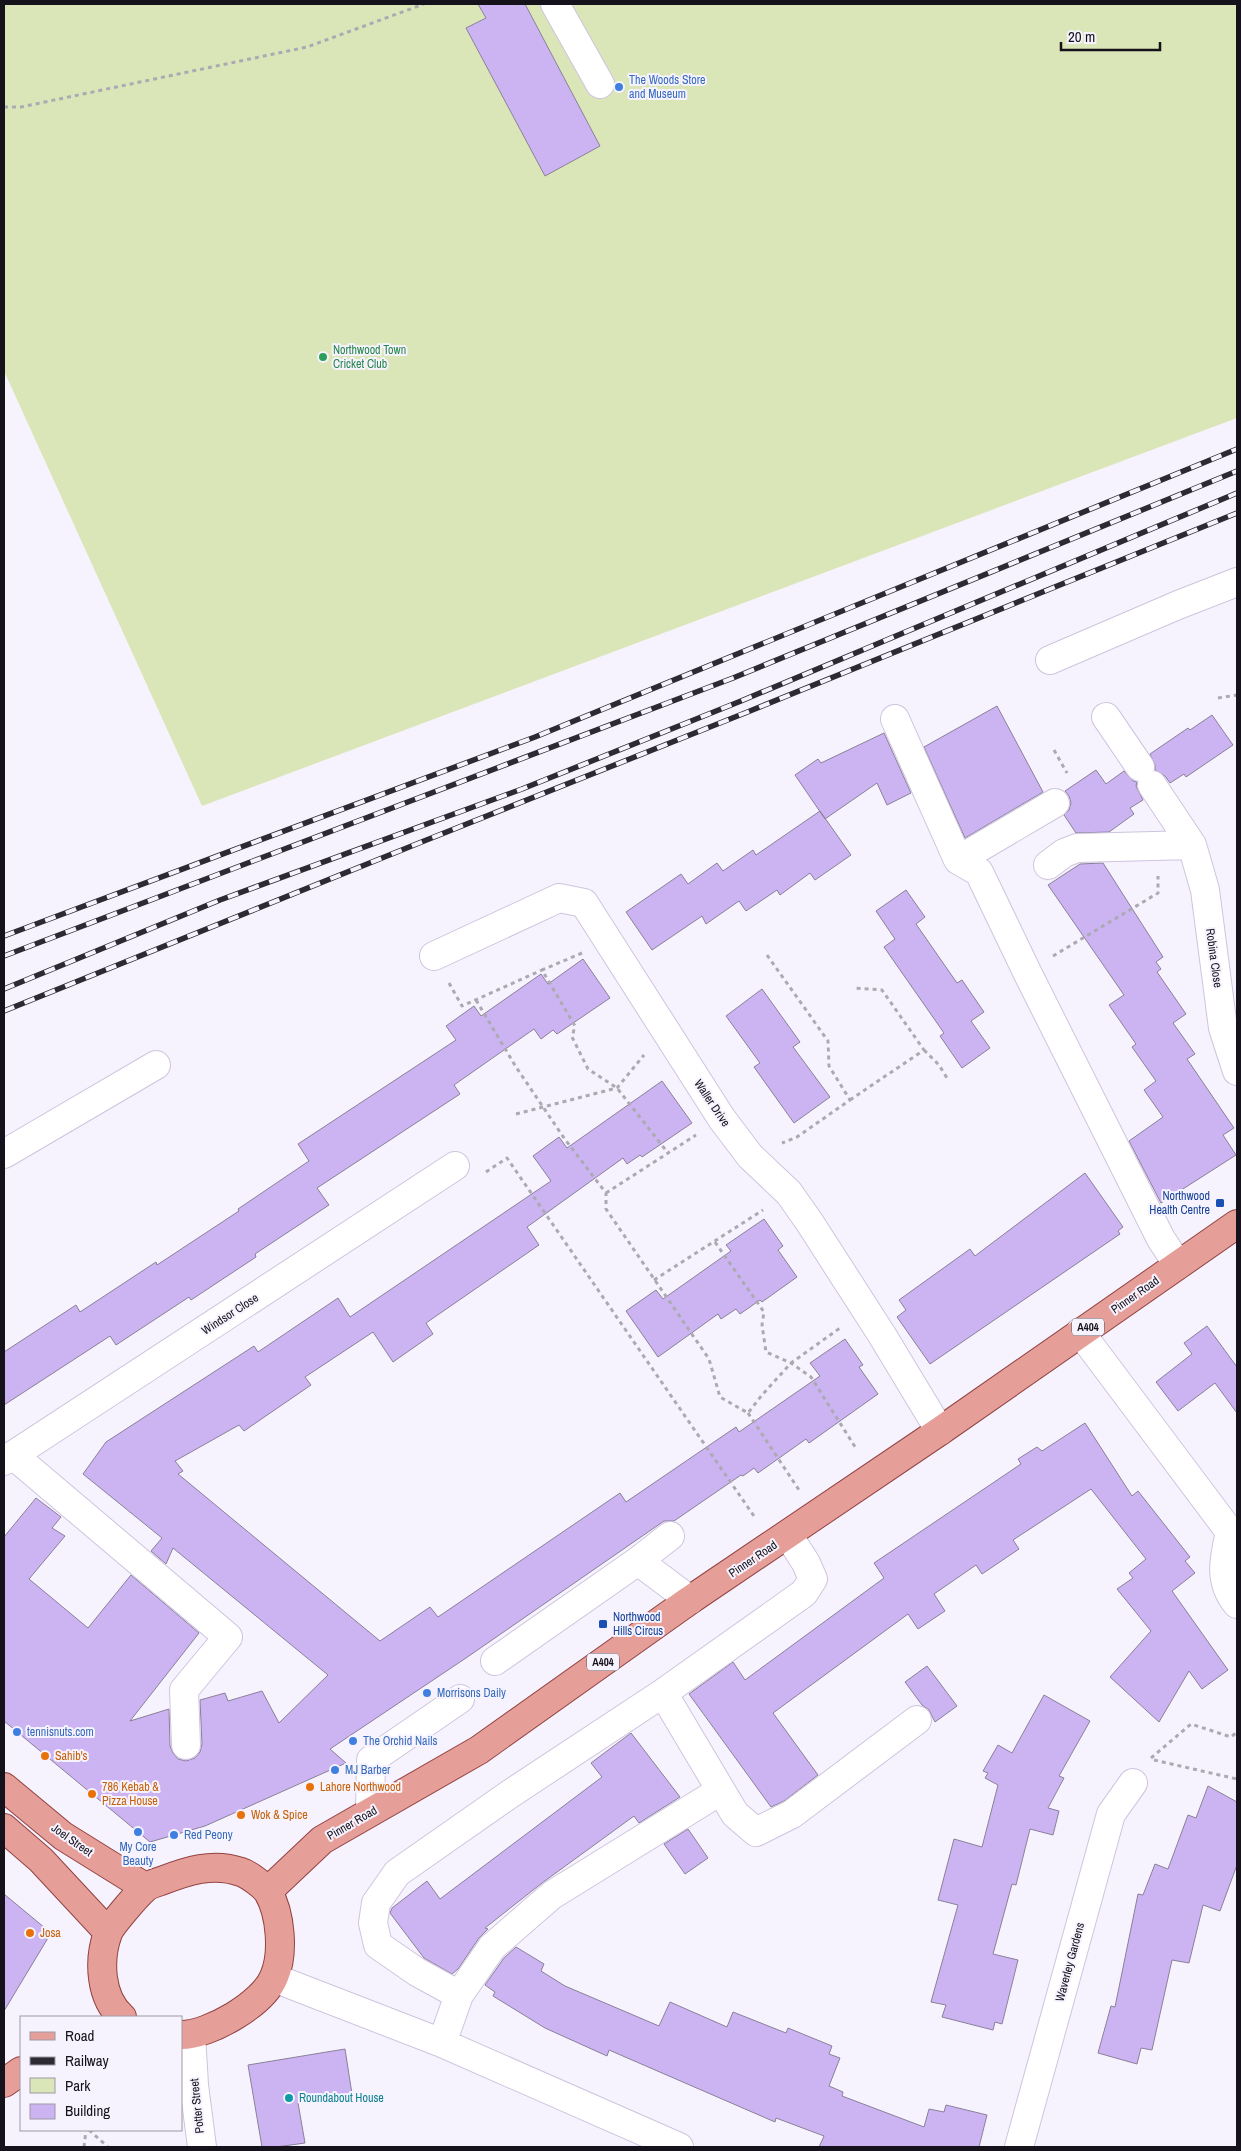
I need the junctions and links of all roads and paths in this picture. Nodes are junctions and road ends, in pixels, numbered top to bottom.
1 (424, 4) edge
2 (555, 4) edge
3 (600, 84) dead end
4 (4, 107) edge
5 (1237, 582) edge
6 (1050, 660) dead end
7 (1237, 695) edge
8 (1218, 698) dead end
9 (1106, 717) dead end
10 (895, 719) dead end
11 (1055, 803) dead end
12 (1159, 845) junction
13 (1192, 845) junction
14 (958, 860) junction
15 (1048, 865) dead end
16 (609, 942) junction
17 (767, 955) dead end
18 (434, 956) joint
19 (542, 970) junction
20 (1027, 972) junction
21 (854, 988) dead end
22 (476, 1000) junction
23 (666, 1033) junction
24 (924, 1050) junction
25 (156, 1065) dead end
26 (1237, 1071) edge
27 (947, 1078) dead end
28 (617, 1088) junction
29 (850, 1100) junction
30 (544, 1106) junction
31 (516, 1114) dead end
32 (722, 1119) junction
33 (668, 1152) junction
34 (4, 1154) edge
35 (750, 1156) junction
36 (455, 1166) joint
37 (606, 1193) junction
38 (789, 1194) junction
39 (1237, 1224) edge
40 (714, 1242) junction
41 (1178, 1265) junction
42 (654, 1280) junction
43 (865, 1310) junction
44 (1080, 1332) junction
45 (791, 1363) junction
46 (748, 1413) junction
47 (940, 1431) junction
48 (9, 1458) edge
49 (874, 1476) junction
50 (816, 1516) junction
51 (670, 1536) dead end
52 (781, 1540) junction
53 (638, 1561) junction
54 (690, 1600) junction
55 (1237, 1604) edge
56 (495, 1661) dead end
57 (662, 1693) junction
58 (460, 1699) dead end
59 (916, 1720) dead end
60 (1237, 1732) edge
61 (186, 1745) dead end
62 (1237, 1779) edge
63 (1133, 1783) dead end
64 (4, 1787) edge
65 (720, 1791) junction
66 (370, 1812) junction
67 (4, 1828) edge
68 (145, 1887) junction
69 (268, 1891) junction
70 (108, 1932) junction
71 (274, 1978) junction
72 (459, 1995) junction
73 (112, 2015) edge
74 (186, 2035) edge
75 (442, 2043) junction
76 (20, 2072) edge
77 (4, 2083) edge
78 (87, 2131) edge
79 (88, 2131) edge
80 (84, 2147) edge
81 (108, 2147) edge
82 (202, 2147) edge
83 (679, 2147) edge
84 (1019, 2147) edge

1 - 4 path
2 - 3 street
5 - 6 street
7 - 8 path
9 - 13 street, Robina Close
10 - 14 street
11 - 14 street
12 - 13 street
12 - 15 street
12 - 20 path
13 - 26 street, Robina Close
14 - 20 street
16 - 18 street, Waller Drive
16 - 19 path
16 - 23 street, Waller Drive
17 - 29 path
18 - 22 path
19 - 22 path
19 - 28 path
20 - 41 street
21 - 24 path
22 - 30 path
23 - 28 path
23 - 32 street, Waller Drive
24 - 27 path
24 - 29 path
25 - 34 street
28 - 30 path
28 - 33 path
29 - 35 path
30 - 31 path
30 - 37 path
32 - 33 path
32 - 35 street, Waller Drive
33 - 37 path
35 - 38 street, Waller Drive
36 - 48 street, Windsor Close
36 - 52 path
37 - 42 path
38 - 40 path
38 - 43 street, Waller Drive
39 - 41 main road, Pinner Road / A404
40 - 42 path
40 - 45 path
41 - 44 main road, Pinner Road / A404
42 - 46 path
43 - 45 path
43 - 47 street, Waller Drive
44 - 47 main road, Pinner Road / A404
44 - 55 street
45 - 46 path
45 - 49 path
46 - 50 path
47 - 49 main road, Pinner Road / A404
48 - 61 street
49 - 50 main road, Pinner Road / A404
50 - 52 main road, Pinner Road / A404
51 - 53 street
52 - 54 main road, Pinner Road / A404
52 - 57 street
53 - 54 street
53 - 56 street
54 - 66 main road, Pinner Road / A404
57 - 65 street
57 - 72 street
58 - 66 street
59 - 65 street
60 - 62 path
63 - 84 street, Waverley Gardens
64 - 68 main road, Joel Street
65 - 72 street
66 - 69 main road, Pinner Road / A404
67 - 70 main road
68 - 69 main road
68 - 70 main road
69 - 71 main road
70 - 73 main road
71 - 74 main road
71 - 75 street
72 - 75 street
74 - 82 street, Potter Street
75 - 83 street
76 - 77 main road
78 - 80 path
79 - 81 path

